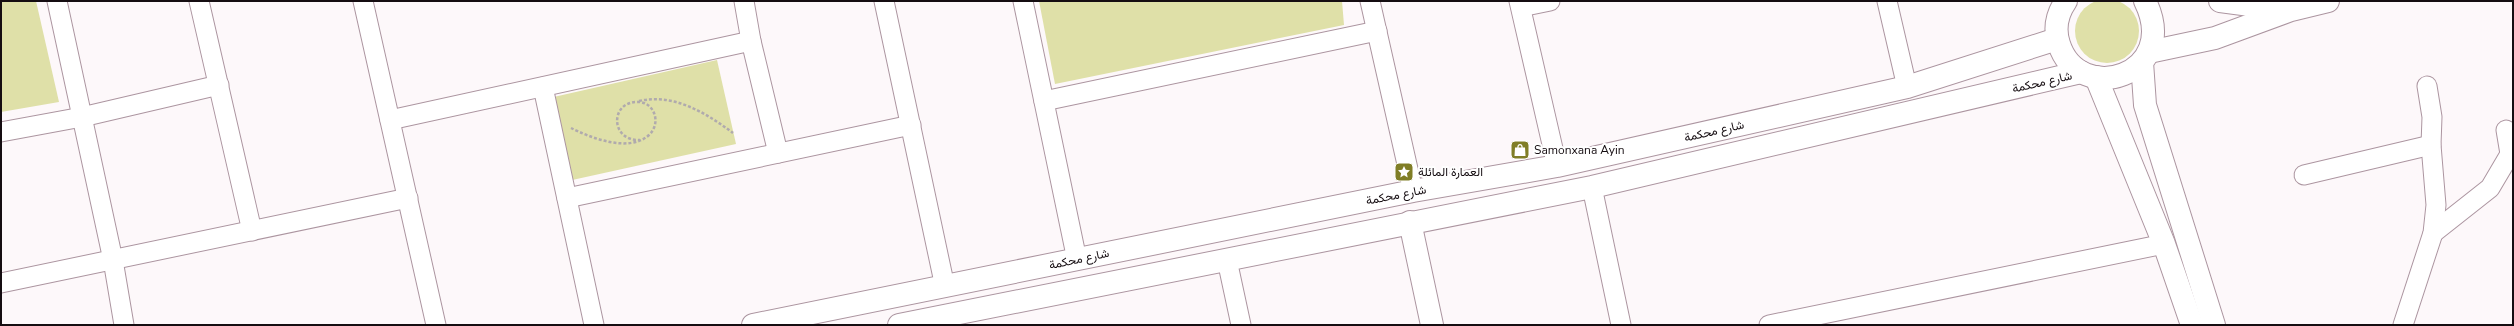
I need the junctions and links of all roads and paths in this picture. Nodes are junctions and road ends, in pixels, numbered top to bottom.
1 (57, 1) edge
2 (199, 1) edge
3 (363, 1) edge
4 (744, 1) edge
5 (884, 1) edge
6 (1023, 1) edge
7 (1370, 1) edge
8 (1550, 1) edge
9 (1887, 1) edge
10 (2144, 1) edge
11 (2220, 1) edge
12 (2328, 1) edge
13 (2062, 3) edge
14 (1520, 4) edge
15 (2292, 10) junction
16 (1377, 31) junction
17 (2057, 39) junction
18 (751, 41) junction
19 (2145, 57) junction
20 (2089, 75) junction
21 (218, 85) junction
22 (2427, 86) dead end
23 (543, 87) junction
24 (1907, 88) junction
25 (635, 101) junction
26 (1044, 101) junction
27 (82, 117) junction
28 (390, 120) junction
29 (566, 125) dead end
30 (911, 125) junction
31 (2506, 130) dead end
32 (1, 132) edge
33 (733, 133) dead end
34 (640, 140) junction
35 (2431, 145) junction
36 (778, 153) junction
37 (1557, 166) junction
38 (2304, 175) dead end
39 (1592, 187) junction
40 (1413, 191) junction
41 (408, 198) junction
42 (568, 198) junction
43 (1410, 222) junction
44 (252, 231) junction
45 (2433, 233) junction
46 (2164, 244) junction
47 (113, 260) junction
48 (1077, 260) junction
49 (1227, 260) junction
50 (1, 283) edge
51 (945, 287) junction
52 (800, 321) edge
53 (124, 325) edge
54 (436, 325) edge
55 (594, 325) edge
56 (753, 325) edge
57 (898, 325) edge
58 (1241, 325) edge
59 (1432, 325) edge
60 (1621, 325) edge
61 (1769, 325) edge
62 (2192, 325) edge
63 (2214, 325) edge
64 (2403, 325) edge

1 - 27 street
2 - 21 street
3 - 28 street
4 - 18 street
5 - 30 street
6 - 26 street
7 - 16 street
8 - 14 street
9 - 24 street
10 - 19 main road
11 - 15 main road
12 - 15 main road
13 - 17 main road
14 - 37 street
15 - 19 main road
16 - 26 street
16 - 40 street
17 - 20 main road
17 - 24 main road, شارع محكمة
18 - 23 street
18 - 36 street
19 - 20 main road, شارع محكمة
19 - 63 main road
20 - 39 main road, شارع محكمة
20 - 46 main road
21 - 27 street
21 - 44 street
22 - 35 street
23 - 28 street
23 - 42 street
24 - 37 main road, شارع محكمة
25 - 33 path
25 - 34 path
25 - 34 path
26 - 48 street
27 - 32 street
27 - 47 street
28 - 41 street
29 - 34 path
30 - 36 street
30 - 51 street
31 - 45 street
35 - 38 street
35 - 45 street
36 - 42 street
37 - 40 main road, شارع محكمة
39 - 43 main road, شارع محكمة
39 - 60 street
40 - 48 main road, شارع محكمة
41 - 44 street
41 - 54 street
42 - 55 street
43 - 49 main road, شارع محكمة
43 - 59 main road
44 - 47 street
45 - 64 street
46 - 61 street
46 - 62 main road
47 - 50 street
47 - 53 street
48 - 51 main road, شارع محكمة
49 - 57 main road, شارع محكمة
49 - 58 street
51 - 52 main road, شارع محكمة
52 - 56 main road, شارع محكمة

